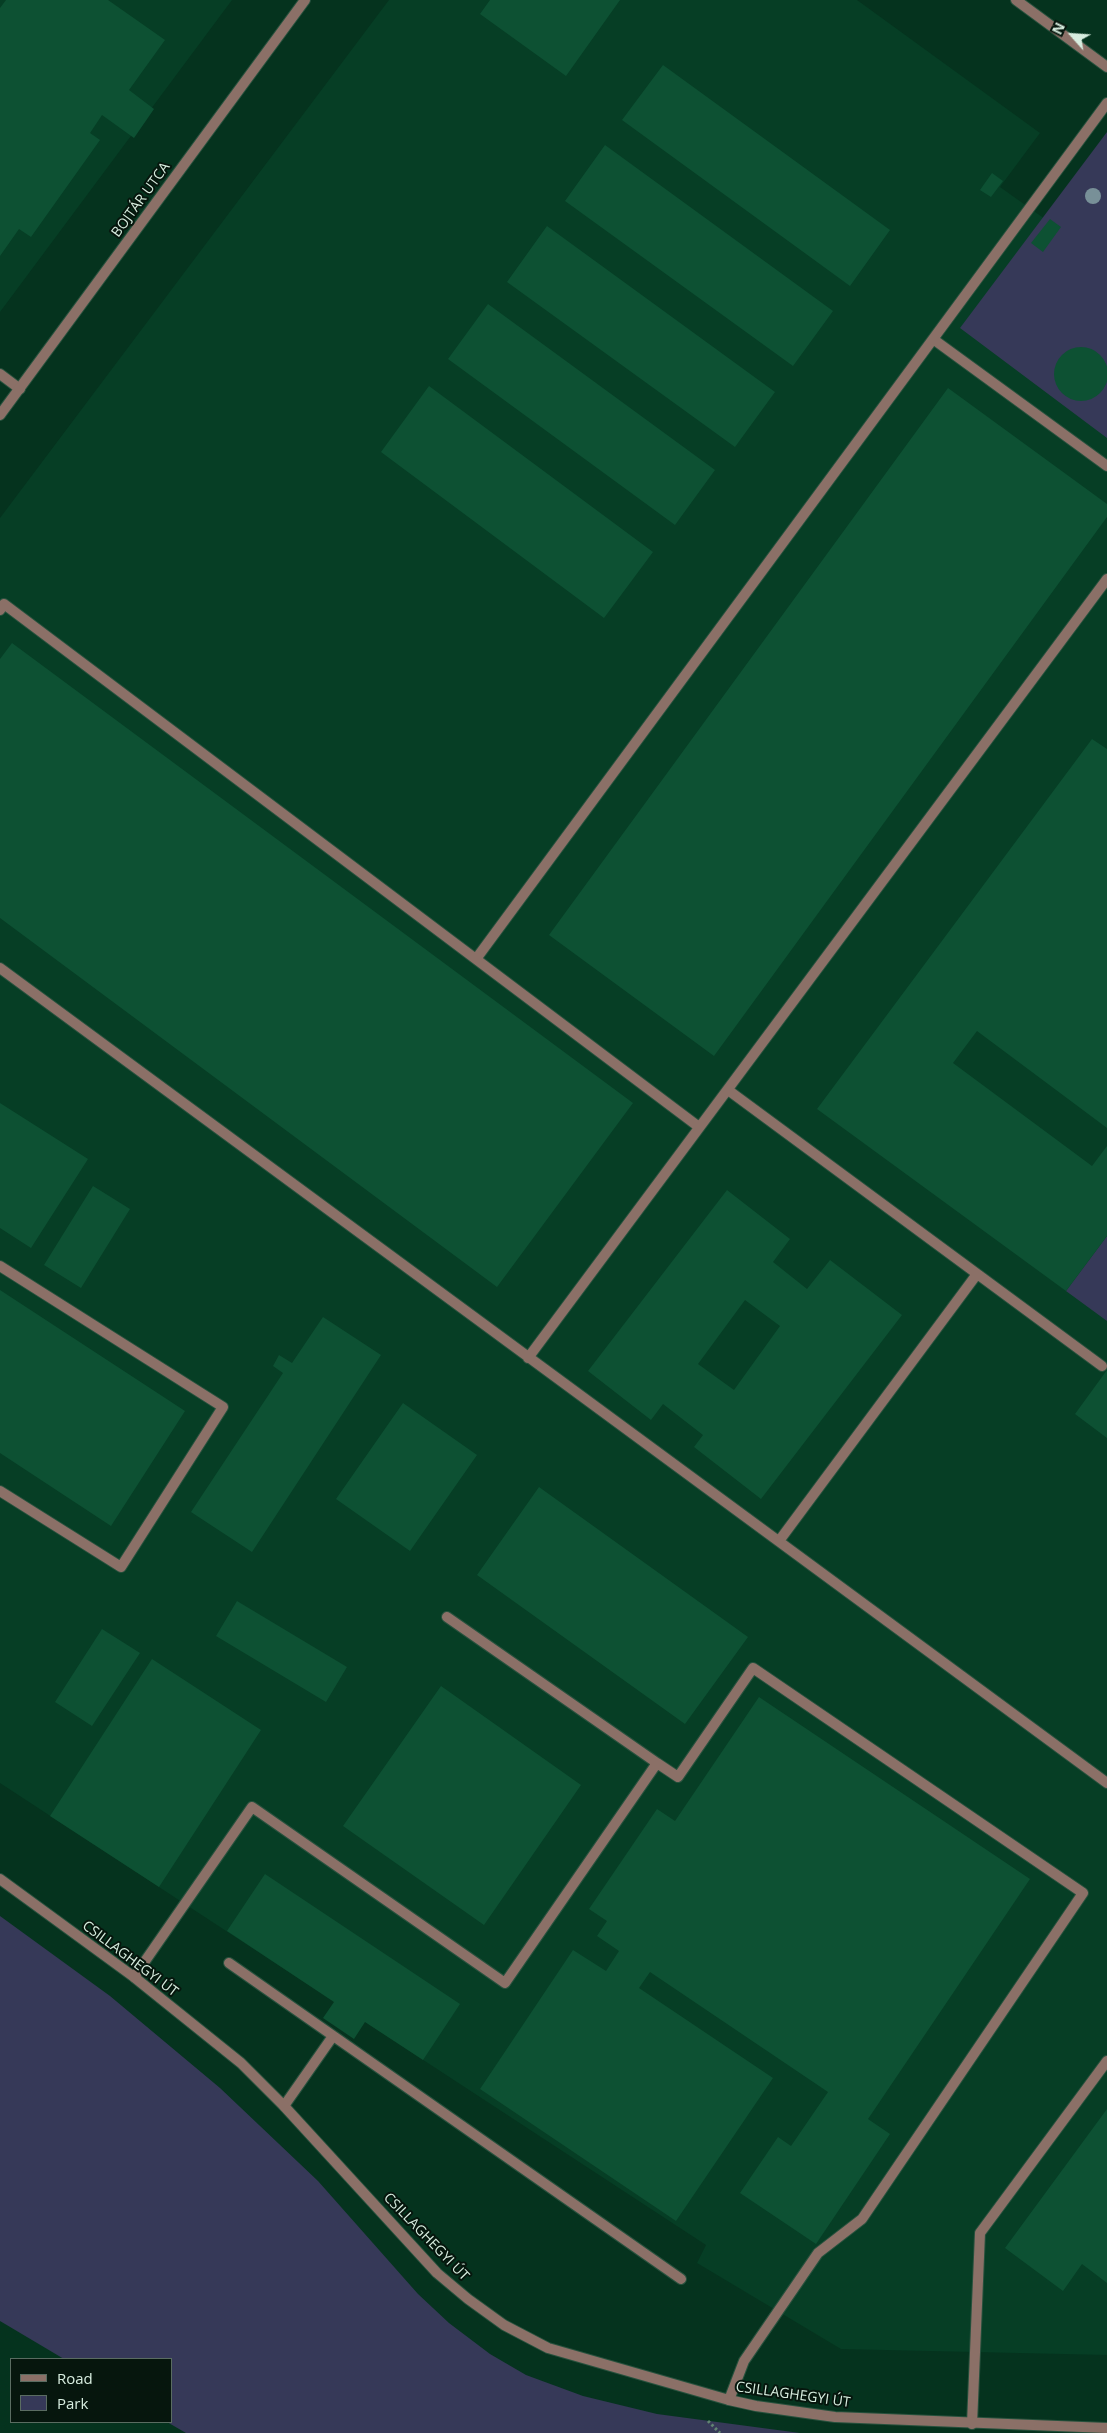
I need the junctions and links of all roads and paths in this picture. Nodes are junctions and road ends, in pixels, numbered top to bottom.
1 (304, 0) edge
2 (1016, 0) edge
3 (1107, 67) edge
4 (1107, 103) edge
5 (933, 339) junction
6 (0, 374) edge
7 (20, 389) junction
8 (0, 415) edge
9 (1107, 466) edge
10 (1107, 579) edge
11 (0, 610) edge
12 (476, 958) junction
13 (0, 968) edge
14 (728, 1090) junction
15 (700, 1127) junction
16 (0, 1266) edge
17 (977, 1274) junction
18 (528, 1358) junction
19 (1102, 1366) dead end
20 (0, 1491) edge
21 (779, 1540) junction
22 (447, 1617) dead end
23 (657, 1763) junction
24 (1107, 1783) edge
25 (0, 1880) edge
26 (229, 1964) dead end
27 (134, 1977) junction
28 (334, 2036) junction
29 (1107, 2062) edge
30 (284, 2106) junction
31 (681, 2279) dead end
32 (729, 2400) junction
33 (972, 2424) junction
34 (1107, 2428) edge

1 - 7 street, BOJTÁR UTCA
2 - 3 street
4 - 5 street
5 - 9 street
5 - 12 street
6 - 7 street
7 - 8 street, BOJTÁR UTCA
10 - 14 street
11 - 12 street
12 - 15 street
13 - 18 street
14 - 15 street
14 - 17 street
15 - 18 street
16 - 20 street
17 - 19 street
17 - 21 street
18 - 21 street
21 - 24 street
22 - 23 street
23 - 27 street
23 - 32 street
25 - 27 street, CSILLAGHEGYI ÚT
26 - 28 street
27 - 30 street, CSILLAGHEGYI ÚT
28 - 30 street
28 - 31 street
29 - 33 street
30 - 32 street, CSILLAGHEGYI ÚT
32 - 33 street, CSILLAGHEGYI ÚT
33 - 34 street, CSILLAGHEGYI ÚT

